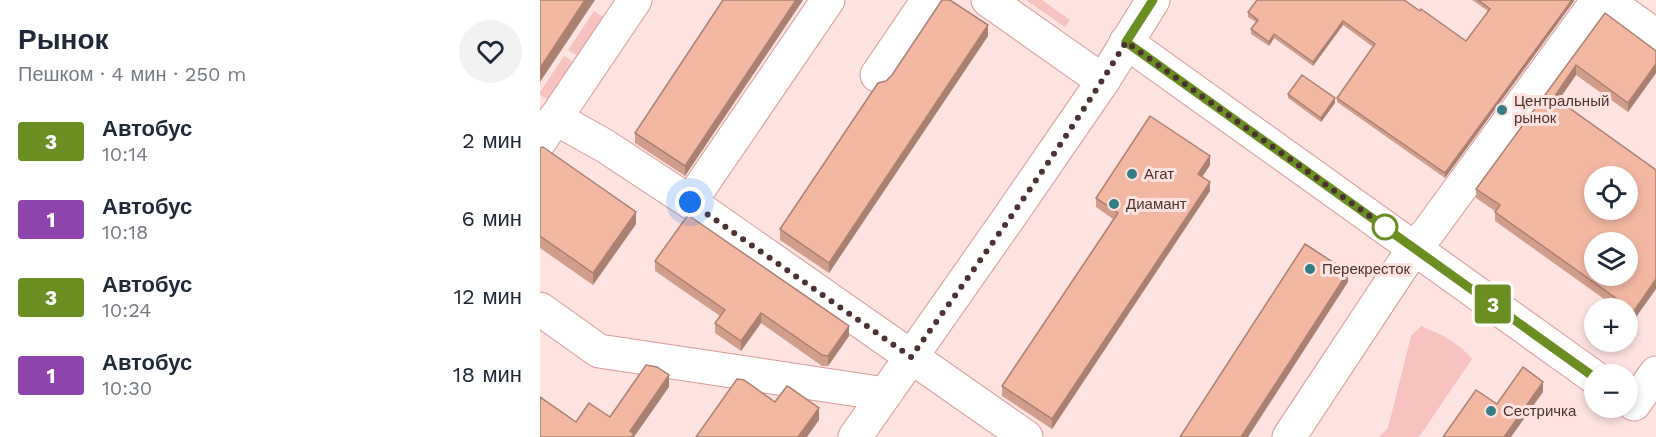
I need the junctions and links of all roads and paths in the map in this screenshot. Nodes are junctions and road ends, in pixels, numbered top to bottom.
1 (635, 0) edge
2 (828, 0) edge
3 (928, 0) edge
4 (988, 0) edge
5 (1014, 0) edge
6 (1153, 0) edge
7 (1598, 0) edge
8 (1606, 0) edge
9 (1656, 36) edge
10 (1126, 42) junction
11 (877, 75) dead end
12 (1103, 81) junction
13 (548, 130) edge
14 (690, 202) junction
15 (1414, 248) junction
16 (540, 309) edge
17 (911, 357) junction
18 (1584, 370) edge
19 (1656, 373) edge
20 (885, 394) junction
21 (1639, 408) edge
22 (855, 437) edge
23 (1026, 437) edge
24 (1289, 437) edge

1 - 13 street
2 - 14 street
3 - 11 street
4 - 12 street
5 - 10 street
6 - 10 street
7 - 15 street
8 - 9 street
10 - 12 street
10 - 15 street
12 - 17 street
13 - 14 street
14 - 17 street
15 - 18 street
15 - 24 street
16 - 20 street
17 - 20 street
17 - 23 street
19 - 21 street
20 - 22 street

